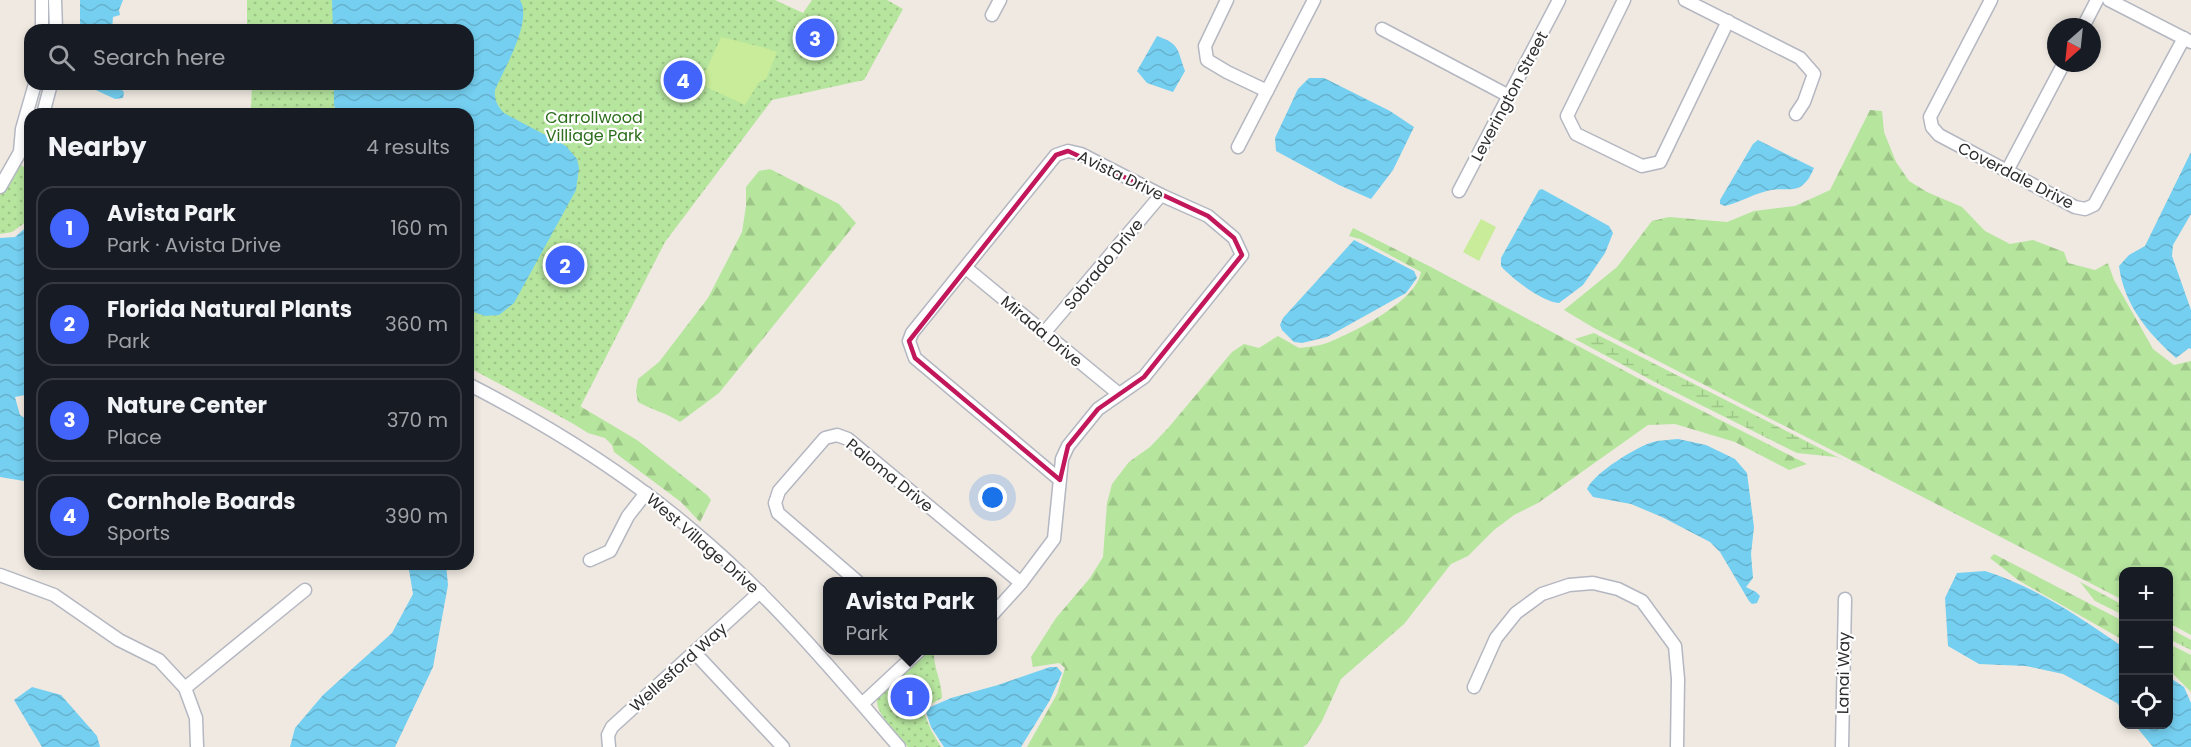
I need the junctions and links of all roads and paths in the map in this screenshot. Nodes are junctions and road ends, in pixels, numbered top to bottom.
1 (42, 0) edge
2 (55, 0) edge
3 (999, 0) edge
4 (1227, 0) edge
5 (1314, 0) edge
6 (1624, 0) edge
7 (1685, 0) edge
8 (1991, 0) edge
9 (2097, 0) edge
10 (2109, 0) edge
11 (1555, 1) edge
12 (992, 15) dead end
13 (2088, 18) edge
14 (1728, 21) junction
15 (42, 24) edge
16 (56, 24) edge
17 (1382, 29) dead end
18 (2188, 40) edge
19 (2059, 72) edge
20 (33, 90) edge
21 (49, 90) edge
22 (1267, 91) junction
23 (1509, 96) junction
24 (28, 108) edge
25 (45, 108) edge
26 (1796, 114) dead end
27 (24, 122) edge
28 (24, 138) edge
29 (1238, 147) dead end
30 (24, 155) edge
31 (2007, 171) junction
32 (0, 186) edge
33 (1459, 191) dead end
34 (1161, 195) junction
35 (966, 268) junction
36 (1044, 333) junction
37 (474, 387) edge
38 (1119, 394) junction
39 (1060, 480) junction
40 (646, 493) junction
41 (590, 560) dead end
42 (0, 575) edge
43 (852, 577) edge
44 (1021, 583) junction
45 (305, 590) dead end
46 (760, 592) junction
47 (1845, 599) dead end
48 (997, 610) edge
49 (694, 652) junction
50 (916, 655) edge
51 (1474, 687) dead end
52 (185, 688) junction
53 (862, 704) junction
54 (197, 747) edge
55 (609, 747) edge
56 (783, 747) edge
57 (899, 747) edge
58 (1677, 747) edge
59 (1842, 747) edge

1 - 15 street
2 - 16 street
3 - 12 street
4 - 22 street
5 - 22 street
6 - 14 street
7 - 14 street
8 - 31 street, Coverdale Drive
9 - 13 street
10 - 18 street
11 - 23 street, Leverington Street
14 - 26 street
17 - 23 street
18 - 31 street, Coverdale Drive
19 - 31 street
20 - 24 street
21 - 25 street
22 - 29 street
23 - 33 street, Leverington Street
27 - 28 street
30 - 32 street
34 - 35 street, Avista Drive
34 - 36 street, Sobrado Drive
34 - 38 street, Avista Drive
35 - 36 street, Mirada Drive
35 - 39 street, Avista Drive
36 - 38 street, Mirada Drive
37 - 40 street, West Village Drive
38 - 39 street, Avista Drive
39 - 44 street, Avista Drive
40 - 41 street
40 - 46 street, West Village Drive
42 - 52 street
43 - 44 street, Paloma Drive
44 - 48 street, Avista Drive
45 - 52 street
46 - 49 street, Wellesford Way
46 - 53 street, West Village Drive
47 - 59 street, Lanai Way
49 - 55 street, Wellesford Way
49 - 56 street
50 - 53 street
51 - 58 street
52 - 54 street
53 - 57 street, West Village Drive

